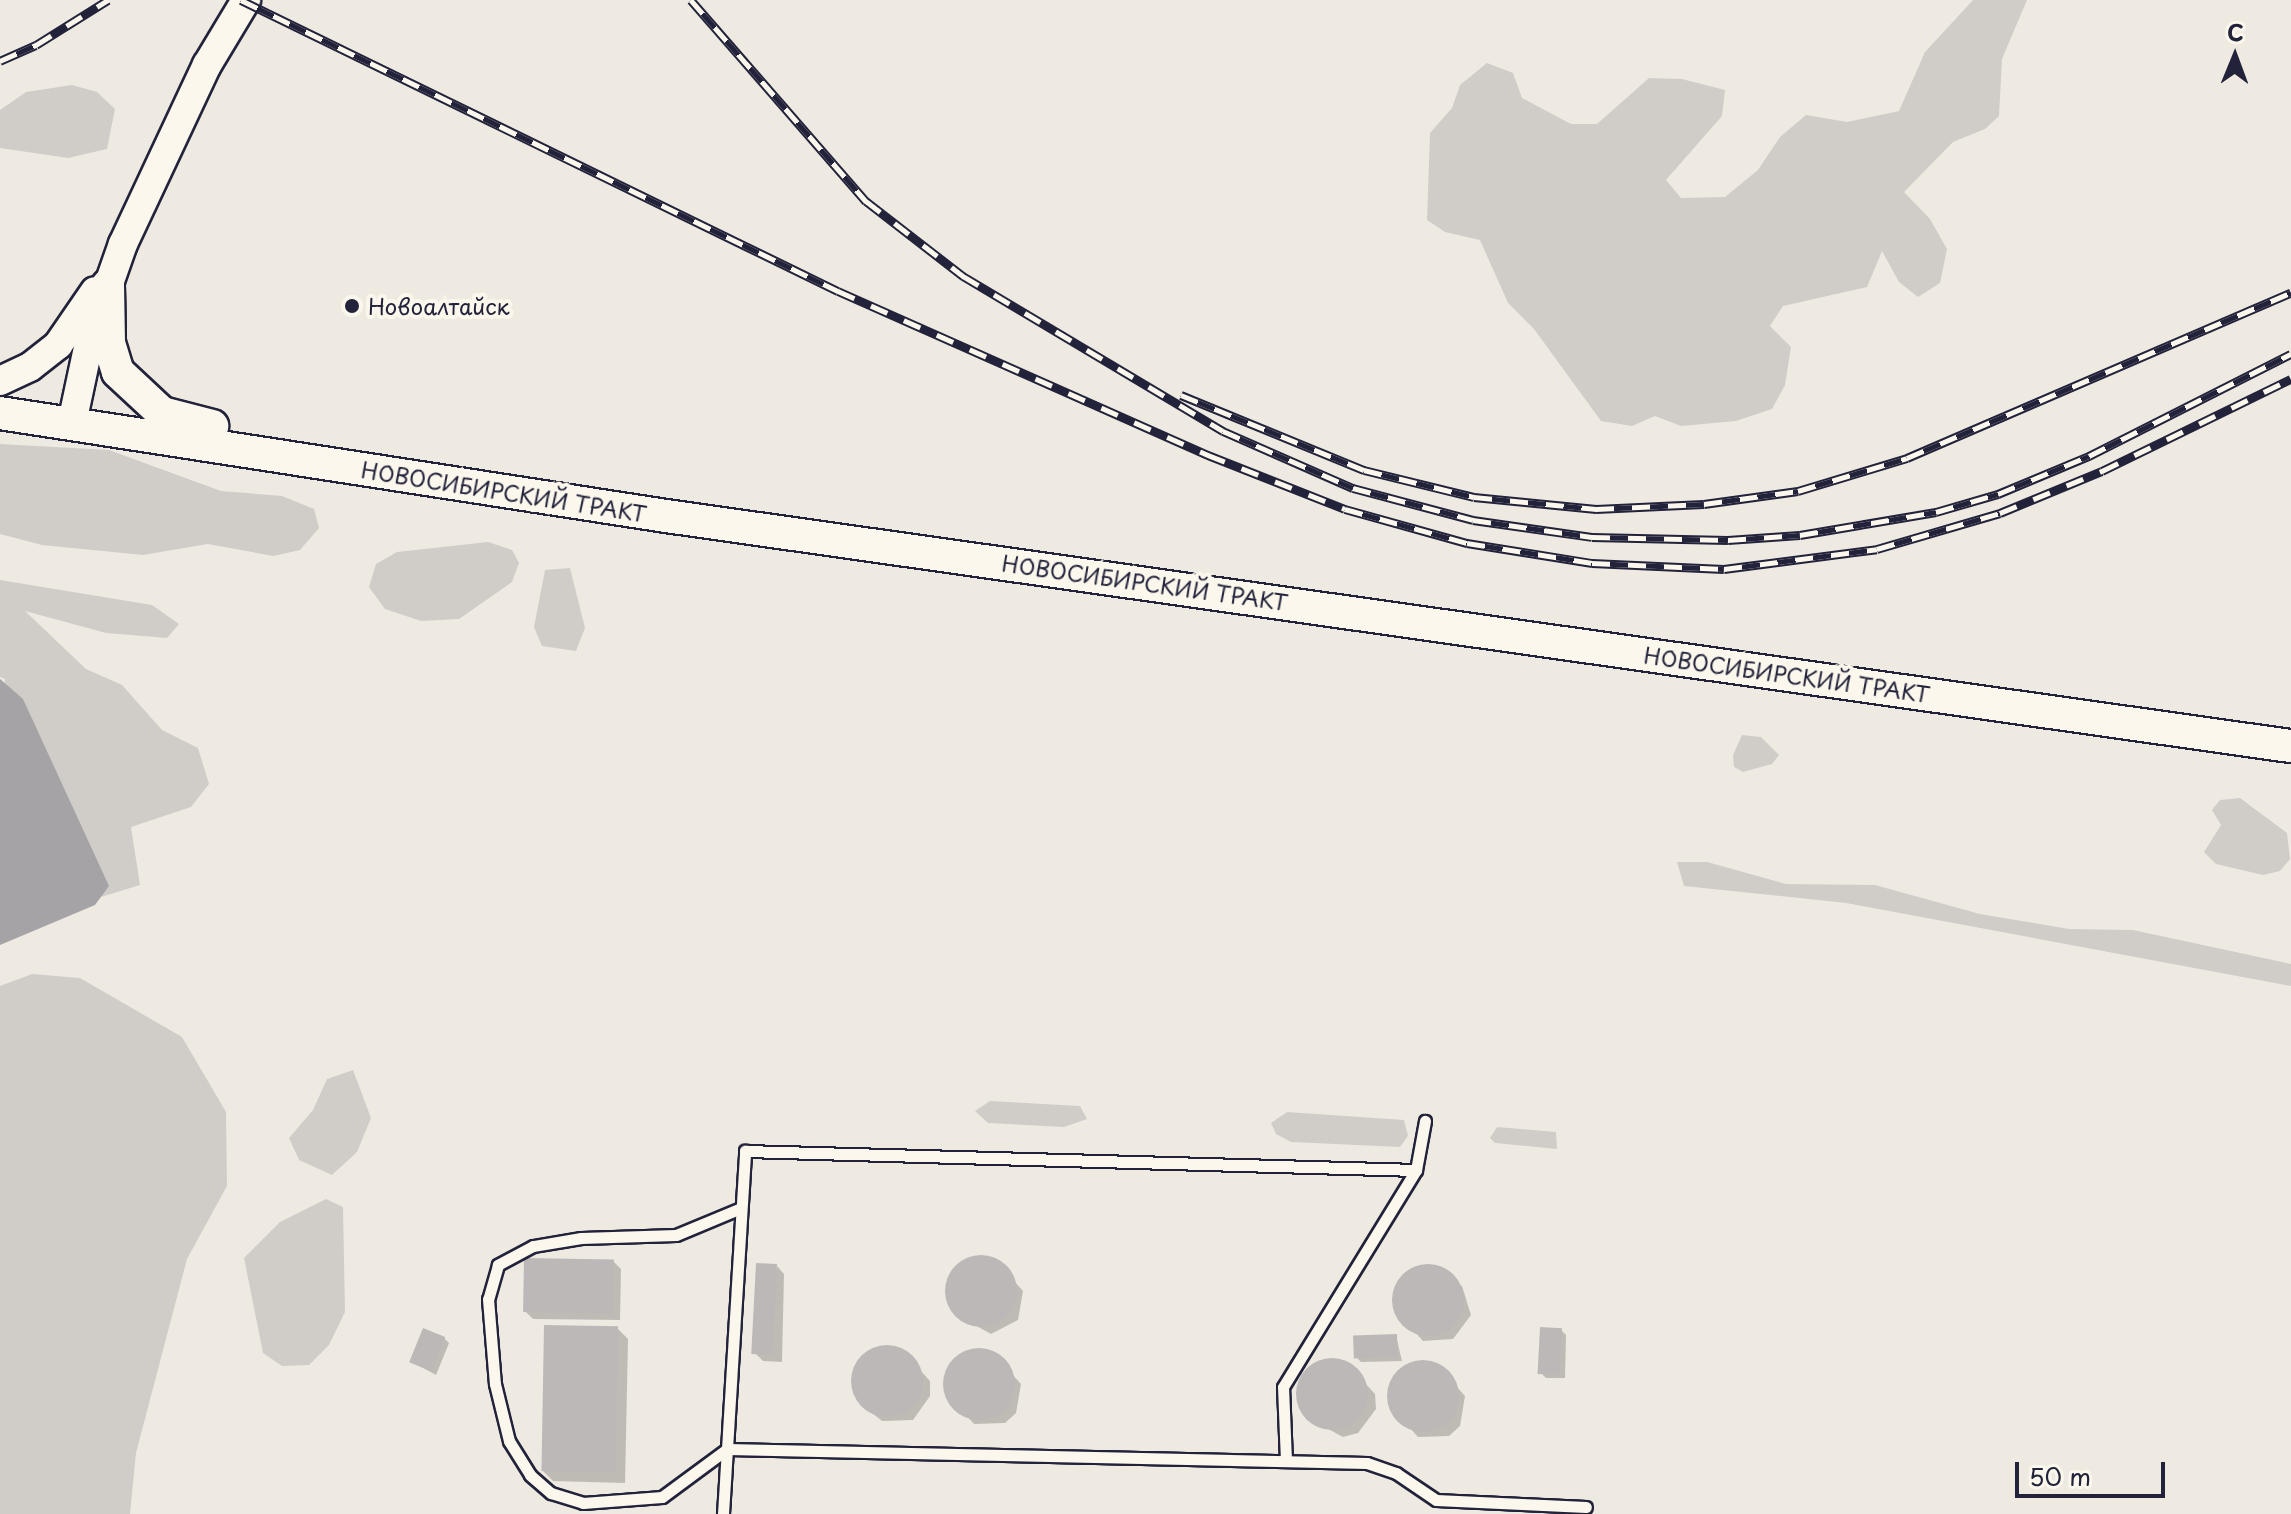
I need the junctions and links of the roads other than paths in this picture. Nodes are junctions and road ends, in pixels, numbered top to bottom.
1 (246, 0) edge
2 (120, 254) junction
3 (108, 285) junction
4 (0, 381) edge
5 (0, 413) edge
6 (72, 423) junction
7 (599, 506) junction
8 (2291, 746) edge
9 (1425, 1121) dead end
10 (1416, 1170) junction
11 (741, 1208) junction
12 (727, 1449) junction
13 (1286, 1461) junction
14 (1586, 1507) dead end
15 (723, 1514) edge

1 - 2 street
2 - 3 street
2 - 4 street
3 - 6 street
3 - 7 main road
5 - 6 main road, НОВОСИБИРСКИЙ ТРАКТ
6 - 7 main road, НОВОСИБИРСКИЙ ТРАКТ
7 - 8 main road, НОВОСИБИРСКИЙ ТРАКТ
9 - 10 lane
10 - 11 lane
10 - 13 lane
11 - 12 lane
11 - 12 lane
12 - 13 lane
12 - 15 lane
13 - 14 lane

